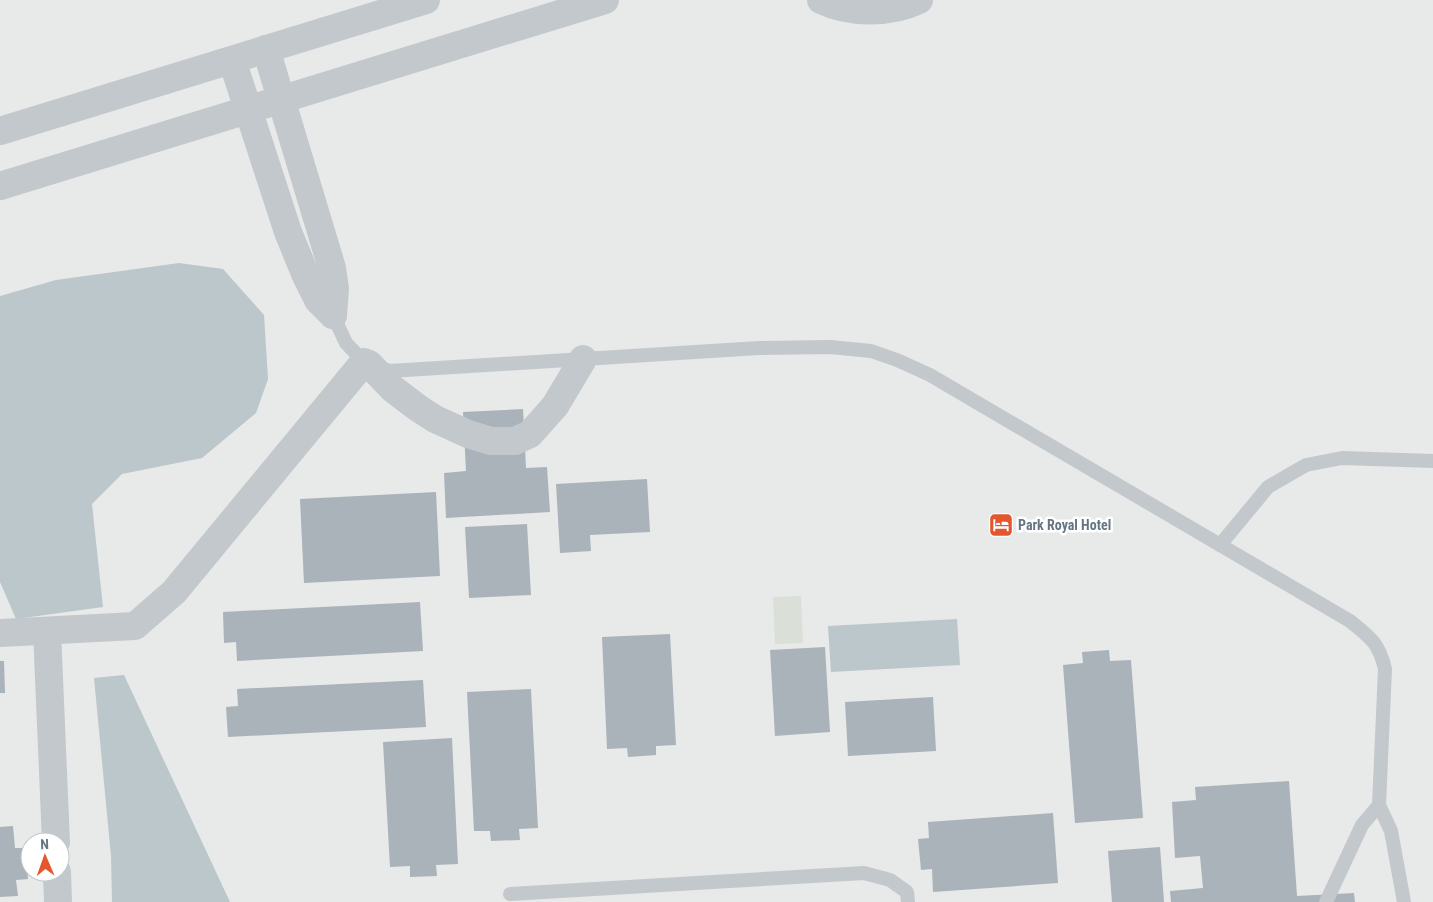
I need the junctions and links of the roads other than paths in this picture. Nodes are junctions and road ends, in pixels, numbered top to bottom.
1 (426, 0) edge
2 (605, 0) edge
3 (821, 0) edge
4 (919, 0) edge
5 (266, 49) junction
6 (232, 60) junction
7 (283, 100) junction
8 (248, 110) junction
9 (0, 131) edge
10 (0, 186) edge
11 (333, 315) junction
12 (583, 359) junction
13 (366, 363) junction
14 (1433, 461) edge
15 (1220, 545) junction
16 (47, 631) junction
17 (0, 633) edge
18 (1379, 805) junction
19 (56, 832) edge
20 (57, 882) edge
21 (510, 894) dead end
22 (58, 902) edge
23 (908, 902) edge
24 (1326, 902) edge
25 (1404, 902) edge

1 - 5 street
2 - 7 street
3 - 4 street
5 - 6 street
5 - 7 street
6 - 8 street
6 - 9 street
7 - 8 street
7 - 11 street
8 - 10 street
8 - 11 street
11 - 13 lane
12 - 13 lane
12 - 13 street
12 - 15 lane
13 - 16 street
14 - 15 lane
15 - 18 lane
16 - 17 street
16 - 19 street
18 - 24 lane
18 - 25 lane
20 - 22 street
21 - 23 lane

